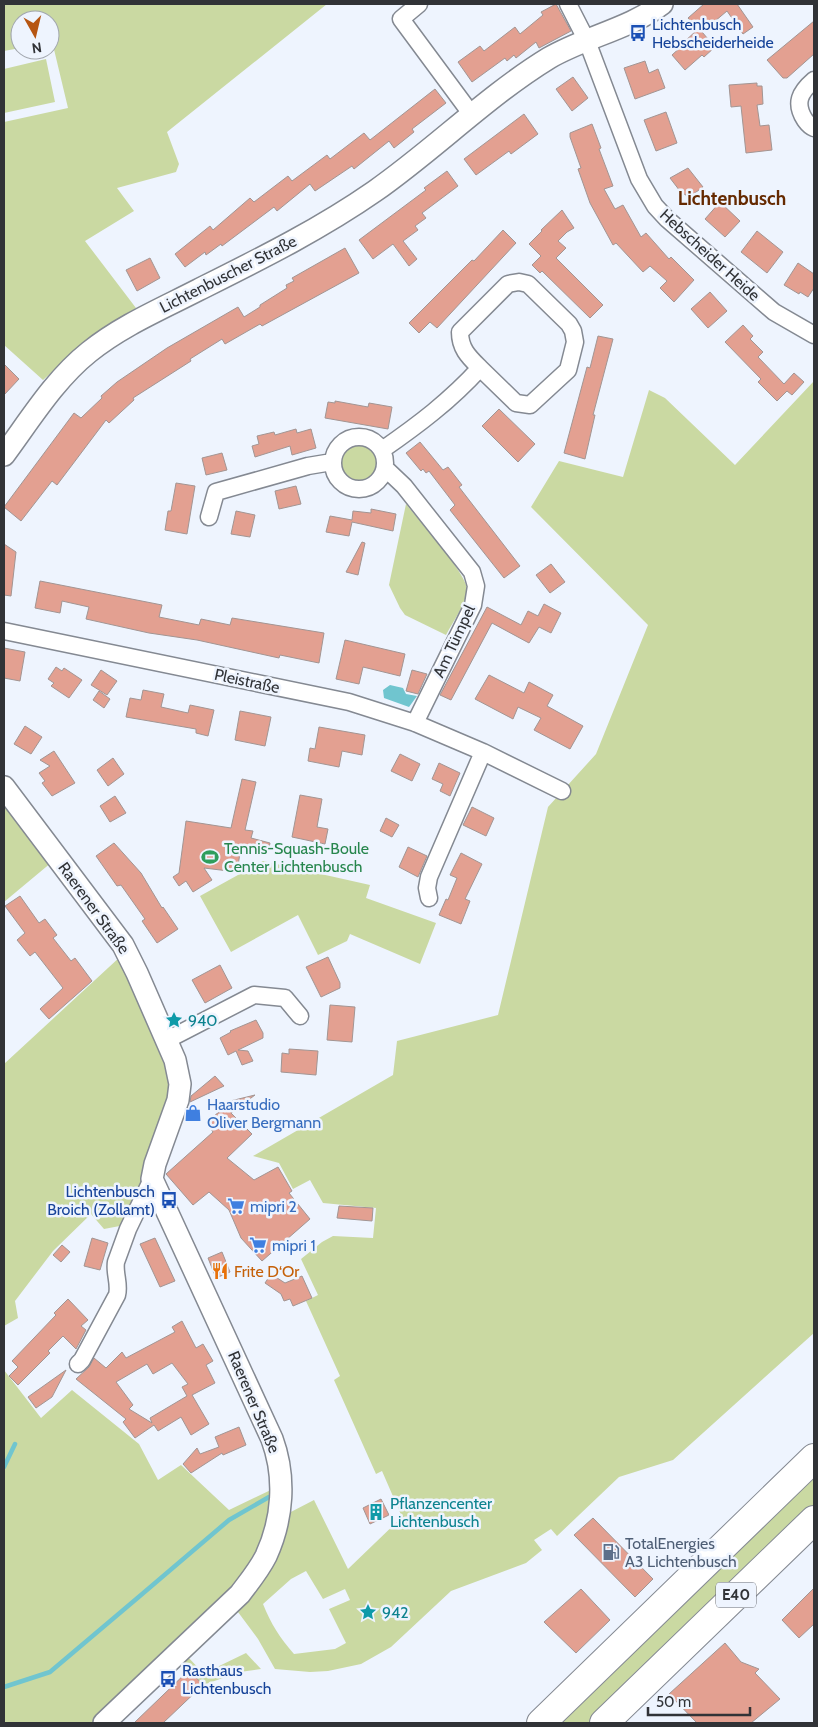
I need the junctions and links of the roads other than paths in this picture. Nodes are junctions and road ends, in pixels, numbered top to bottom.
1 (419, 4) edge
2 (568, 4) edge
3 (662, 4) edge
4 (586, 41) junction
5 (814, 80) edge
6 (472, 115) junction
7 (814, 128) edge
8 (814, 336) edge
9 (480, 368) junction
10 (382, 450) junction
11 (4, 455) edge
12 (332, 462) junction
13 (385, 468) junction
14 (209, 517) dead end
15 (4, 631) edge
16 (415, 723) junction
17 (484, 752) junction
18 (4, 786) edge
19 (562, 792) dead end
20 (429, 898) dead end
21 (300, 1016) dead end
22 (167, 1040) junction
23 (152, 1179) junction
24 (78, 1364) dead end
25 (814, 1458) edge
26 (814, 1520) edge
27 (711, 1558) junction
28 (605, 1637) dead end
29 (104, 1723) edge
30 (541, 1723) edge
31 (604, 1723) edge

1 - 6 street
2 - 4 street, Hebscheider Heide
3 - 4 street, Lichtenbuscher Straße
4 - 6 street, Lichtenbuscher Straße
4 - 8 street, Hebscheider Heide
5 - 7 street
6 - 11 street, Lichtenbuscher Straße
9 - 9 street
9 - 10 street
10 - 12 street
10 - 13 street
12 - 13 street
12 - 14 street
13 - 16 street, Am Tümpel
15 - 16 street, Pleistraße
16 - 17 street, Pleistraße
17 - 19 street, Pleistraße
17 - 20 street
18 - 22 street, Raerener Straße
21 - 22 street
22 - 23 street, Raerener Straße
23 - 24 street, Raerener Straße
23 - 29 street, Raerener Straße
25 - 27 highway, E40
26 - 31 highway, E40
27 - 28 highway
27 - 30 highway, E40

